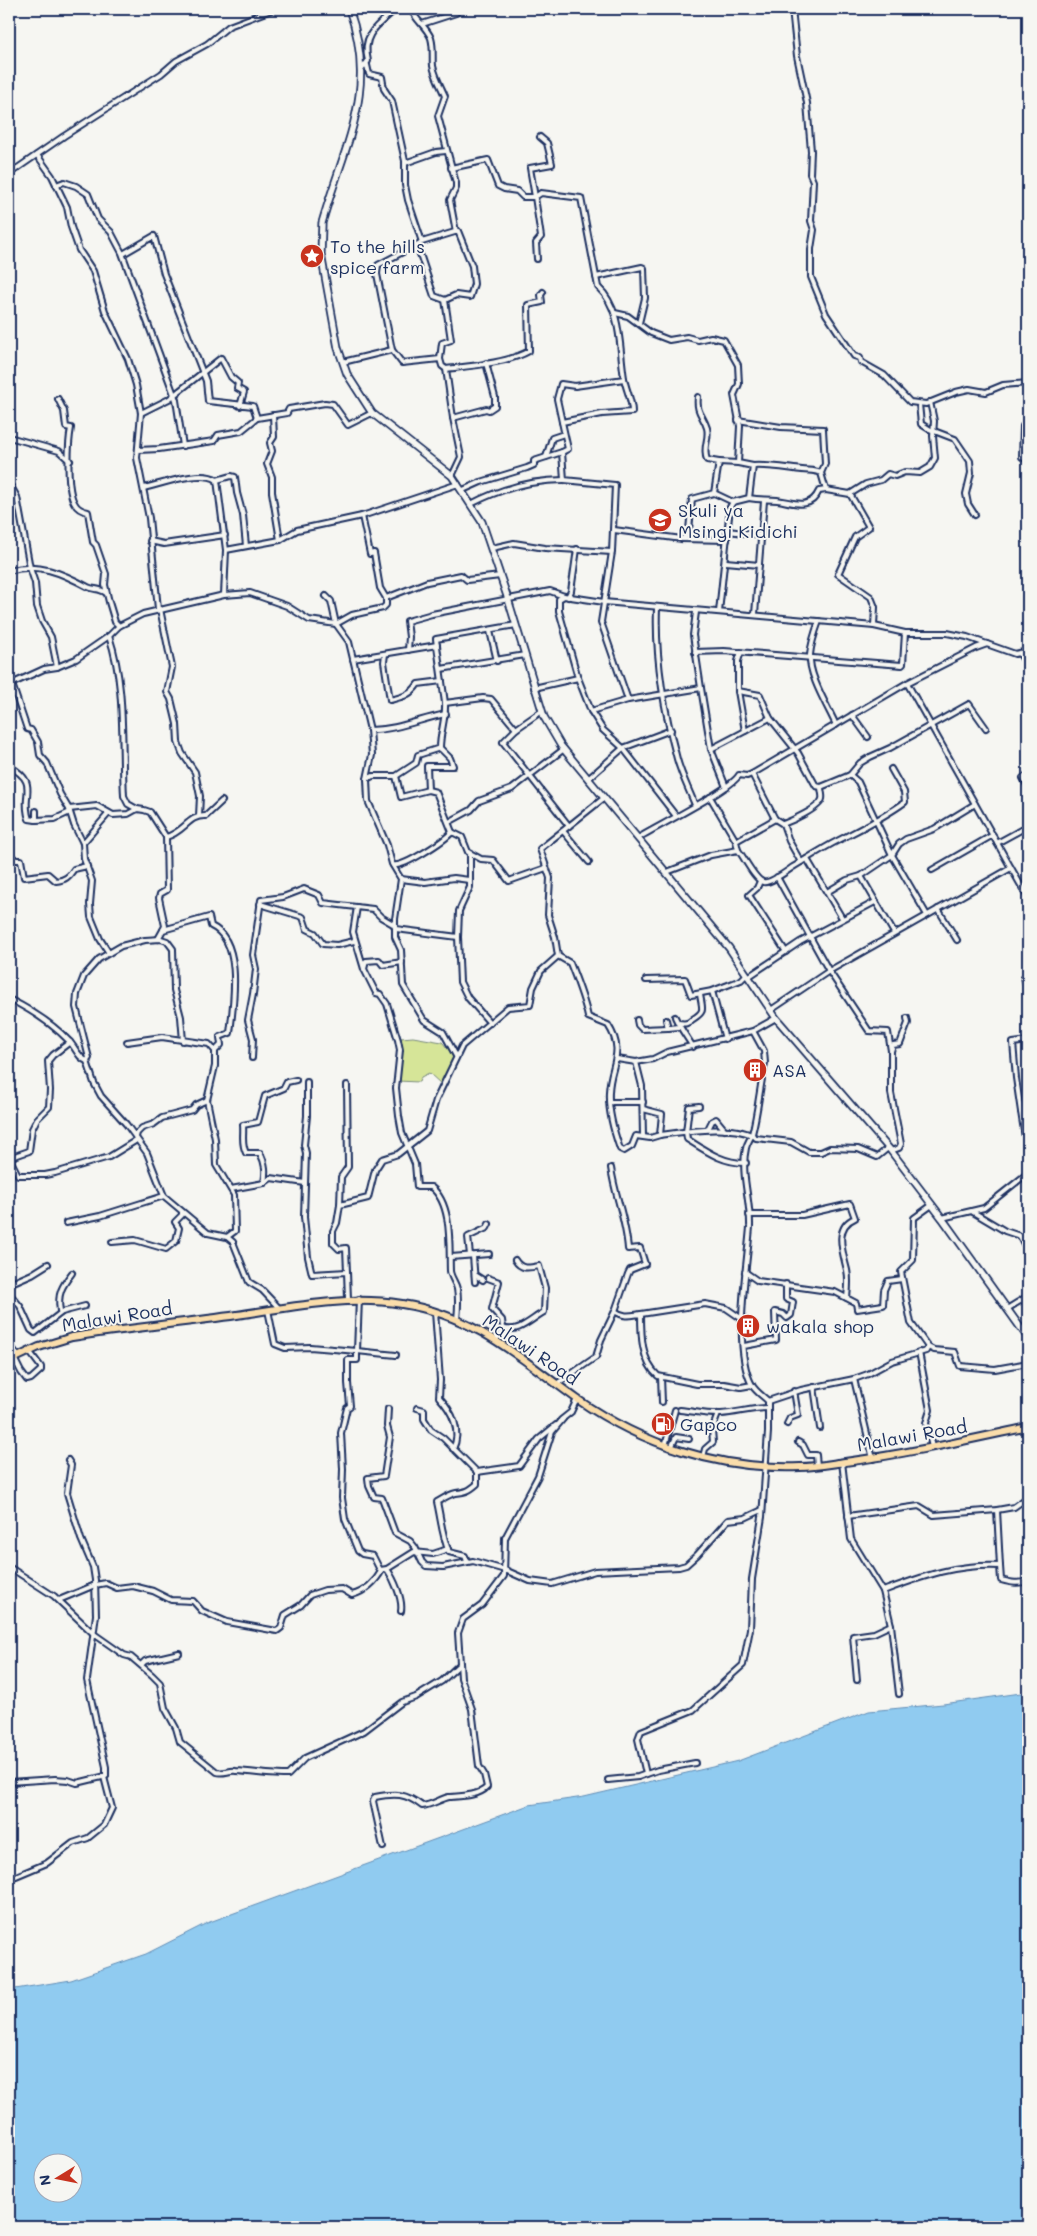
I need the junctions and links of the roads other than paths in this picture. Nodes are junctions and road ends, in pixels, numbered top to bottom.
1 (274, 9) edge
2 (349, 9) edge
3 (396, 9) edge
4 (411, 9) edge
5 (458, 9) edge
6 (792, 9) edge
7 (422, 24) junction
8 (364, 67) junction
9 (540, 137) dead end
10 (446, 151) junction
11 (37, 155) junction
12 (405, 164) junction
13 (451, 168) junction
14 (9, 174) edge
15 (56, 185) junction
16 (535, 197) junction
17 (456, 232) junction
18 (422, 242) junction
19 (417, 245) junction
20 (123, 254) junction
21 (537, 259) dead end
22 (596, 277) junction
23 (543, 292) dead end
24 (445, 300) junction
25 (616, 313) junction
26 (639, 323) junction
27 (392, 350) junction
28 (440, 359) junction
29 (343, 362) junction
30 (486, 363) junction
31 (446, 369) junction
32 (203, 371) junction
33 (624, 379) junction
34 (1028, 383) edge
35 (174, 394) junction
36 (698, 397) dead end
37 (58, 399) dead end
38 (930, 402) junction
39 (919, 404) junction
40 (240, 406) junction
41 (141, 413) junction
42 (372, 413) junction
43 (273, 415) junction
44 (257, 418) junction
45 (453, 418) junction
46 (738, 420) junction
47 (562, 422) junction
48 (1028, 424) edge
49 (933, 431) junction
50 (564, 434) junction
51 (9, 437) edge
52 (183, 446) junction
53 (138, 450) junction
54 (562, 452) junction
55 (546, 456) junction
56 (70, 461) junction
57 (1028, 461) edge
58 (719, 462) junction
59 (738, 463) junction
60 (753, 466) junction
61 (822, 473) junction
62 (452, 476) junction
63 (217, 480) junction
64 (564, 480) junction
65 (9, 482) edge
66 (458, 484) junction
67 (144, 488) junction
68 (463, 490) junction
69 (826, 490) junction
70 (714, 493) junction
71 (850, 494) junction
72 (749, 498) junction
73 (764, 501) junction
74 (733, 502) junction
75 (471, 504) junction
76 (975, 515) dead end
77 (362, 516) junction
78 (614, 530) junction
79 (728, 532) junction
80 (225, 535) junction
81 (761, 535) junction
82 (682, 539) junction
83 (280, 540) junction
84 (727, 540) junction
85 (150, 542) junction
86 (246, 546) junction
87 (492, 548) junction
88 (577, 549) junction
89 (226, 550) junction
90 (612, 552) junction
91 (726, 562) junction
92 (759, 565) junction
93 (30, 568) junction
94 (9, 571) edge
95 (500, 576) junction
96 (106, 593) junction
97 (224, 595) junction
98 (326, 596) dead end
99 (566, 596) junction
100 (386, 598) junction
101 (508, 599) junction
102 (604, 602) junction
103 (657, 608) junction
104 (159, 609) junction
105 (696, 612) junction
106 (720, 612) junction
107 (755, 614) junction
108 (819, 621) junction
109 (336, 624) junction
110 (119, 626) junction
111 (516, 626) junction
112 (874, 626) junction
113 (490, 631) junction
114 (905, 632) junction
115 (109, 636) junction
116 (986, 644) junction
117 (437, 645) junction
118 (408, 650) junction
119 (695, 652) junction
120 (741, 652) junction
121 (1028, 652) edge
122 (386, 654) junction
123 (1020, 654) junction
124 (525, 655) junction
125 (809, 658) junction
126 (353, 659) junction
127 (497, 660) junction
128 (57, 667) junction
129 (1028, 667) edge
130 (441, 669) junction
131 (578, 678) junction
132 (442, 680) junction
133 (907, 683) junction
134 (10, 684) edge
135 (534, 688) junction
136 (701, 688) junction
137 (738, 691) junction
138 (664, 694) junction
139 (628, 700) junction
140 (445, 703) junction
141 (542, 711) junction
142 (591, 711) junction
143 (446, 714) junction
144 (852, 715) junction
145 (770, 718) junction
146 (836, 724) junction
147 (930, 725) junction
148 (986, 728) dead end
149 (516, 729) junction
150 (370, 730) junction
151 (671, 730) junction
152 (745, 731) junction
153 (868, 737) dead end
154 (440, 748) junction
155 (623, 748) junction
156 (564, 749) junction
157 (711, 749) junction
158 (795, 749) junction
159 (9, 766) edge
160 (890, 769) dead end
161 (752, 774) junction
162 (1028, 774) edge
163 (850, 775) junction
164 (396, 776) junction
165 (530, 776) junction
166 (367, 779) junction
167 (588, 779) junction
168 (726, 787) junction
169 (821, 787) junction
170 (1028, 787) edge
171 (428, 790) junction
172 (604, 798) junction
173 (710, 798) junction
174 (222, 801) dead end
175 (975, 804) junction
176 (696, 805) junction
177 (137, 809) junction
178 (36, 810) dead end
179 (70, 810) junction
180 (109, 813) junction
181 (199, 816) junction
182 (676, 816) junction
183 (775, 819) junction
184 (36, 820) junction
185 (875, 821) junction
186 (449, 822) junction
187 (783, 824) junction
188 (569, 826) junction
189 (1028, 826) edge
190 (562, 831) junction
191 (452, 832) junction
192 (9, 834) edge
193 (993, 835) junction
194 (166, 837) junction
195 (638, 838) junction
196 (736, 841) junction
197 (82, 843) junction
198 (997, 843) junction
199 (738, 850) junction
200 (470, 855) junction
201 (892, 855) junction
202 (807, 859) junction
203 (589, 862) dead end
204 (801, 862) junction
205 (392, 864) junction
206 (87, 866) junction
207 (546, 868) junction
208 (1011, 868) junction
209 (932, 870) dead end
210 (667, 872) junction
211 (861, 876) junction
212 (777, 877) junction
213 (401, 879) junction
214 (469, 880) junction
215 (760, 881) junction
216 (1026, 888) edge
217 (827, 892) junction
218 (1028, 898) edge
219 (875, 902) junction
220 (260, 904) junction
221 (357, 907) junction
222 (938, 909) junction
223 (927, 915) junction
224 (842, 918) junction
225 (396, 929) junction
226 (163, 930) junction
227 (894, 934) junction
228 (458, 937) junction
229 (811, 938) junction
230 (158, 939) junction
231 (957, 940) dead end
232 (354, 941) junction
233 (109, 952) junction
234 (786, 952) junction
235 (558, 956) junction
236 (402, 962) junction
237 (364, 969) junction
238 (829, 971) junction
239 (1028, 975) edge
240 (747, 976) junction
241 (646, 980) dead end
242 (712, 991) junction
243 (1028, 992) edge
244 (700, 994) junction
245 (9, 999) edge
246 (771, 1010) junction
247 (675, 1017) dead end
248 (776, 1018) junction
249 (907, 1018) dead end
250 (637, 1020) dead end
251 (666, 1020) dead end
252 (490, 1023) junction
253 (678, 1025) junction
254 (668, 1028) junction
255 (753, 1031) junction
256 (725, 1039) junction
257 (183, 1040) junction
258 (1028, 1041) edge
259 (70, 1042) junction
260 (127, 1042) dead end
261 (693, 1047) junction
262 (215, 1051) junction
263 (891, 1051) junction
264 (456, 1056) junction
265 (252, 1058) dead end
266 (617, 1059) junction
267 (87, 1061) junction
268 (636, 1062) junction
269 (296, 1080) dead end
270 (307, 1082) dead end
271 (347, 1085) dead end
272 (207, 1100) junction
273 (610, 1102) junction
274 (643, 1102) junction
275 (699, 1106) dead end
276 (643, 1109) junction
277 (1028, 1110) edge
278 (1021, 1112) junction
279 (708, 1129) junction
280 (725, 1130) junction
281 (686, 1132) junction
282 (660, 1135) junction
283 (752, 1135) junction
284 (643, 1136) junction
285 (136, 1139) junction
286 (407, 1146) junction
287 (889, 1150) junction
288 (1028, 1157) edge
289 (9, 1158) edge
290 (746, 1163) junction
291 (611, 1168) dead end
292 (1028, 1173) edge
293 (264, 1183) junction
294 (305, 1184) junction
295 (231, 1189) junction
296 (164, 1196) junction
297 (932, 1205) junction
298 (340, 1206) junction
299 (182, 1212) junction
300 (973, 1212) junction
301 (749, 1215) junction
302 (942, 1218) junction
303 (66, 1223) dead end
304 (489, 1224) dead end
305 (227, 1238) junction
306 (112, 1242) dead end
307 (1028, 1252) edge
308 (489, 1254) dead end
309 (471, 1255) junction
310 (451, 1257) junction
311 (515, 1260) dead end
312 (48, 1264) dead end
313 (348, 1272) junction
314 (745, 1272) junction
315 (72, 1273) dead end
316 (475, 1275) junction
317 (902, 1279) junction
318 (475, 1282) dead end
319 (9, 1284) edge
320 (786, 1284) junction
321 (9, 1293) edge
322 (1028, 1296) edge
323 (847, 1298) junction
324 (348, 1299) junction
325 (359, 1299) junction
326 (85, 1306) dead end
327 (278, 1308) junction
328 (1008, 1309) junction
329 (268, 1310) junction
330 (615, 1311) junction
331 (62, 1312) junction
332 (435, 1312) junction
333 (642, 1314) junction
334 (742, 1319) junction
335 (457, 1320) junction
336 (502, 1328) junction
337 (1028, 1338) edge
338 (496, 1340) junction
339 (9, 1344) edge
340 (744, 1346) junction
341 (928, 1346) junction
342 (28, 1351) junction
343 (357, 1351) junction
344 (919, 1352) junction
345 (396, 1355) dead end
346 (14, 1358) edge
347 (1028, 1363) edge
348 (662, 1377) junction
349 (854, 1379) junction
350 (558, 1382) junction
351 (752, 1385) junction
352 (814, 1387) junction
353 (794, 1392) junction
354 (577, 1398) junction
355 (768, 1401) junction
356 (662, 1402) dead end
357 (417, 1408) dead end
358 (768, 1408) junction
359 (388, 1409) dead end
360 (718, 1414) junction
361 (563, 1419) junction
362 (787, 1424) dead end
363 (820, 1428) dead end
364 (1028, 1428) edge
365 (689, 1439) dead end
366 (798, 1442) dead end
367 (668, 1447) junction
368 (932, 1447) junction
369 (453, 1449) junction
370 (703, 1458) junction
371 (873, 1458) junction
372 (68, 1460) dead end
373 (842, 1462) junction
374 (817, 1466) junction
375 (766, 1467) junction
376 (477, 1472) junction
377 (1028, 1497) edge
378 (762, 1510) junction
379 (997, 1510) junction
380 (848, 1516) junction
381 (448, 1549) junction
382 (416, 1551) junction
383 (468, 1561) junction
384 (9, 1566) edge
385 (1000, 1566) junction
386 (384, 1569) junction
387 (503, 1571) junction
388 (1028, 1580) edge
389 (95, 1585) junction
390 (883, 1591) junction
391 (59, 1600) junction
392 (401, 1611) dead end
393 (891, 1625) junction
394 (94, 1634) junction
395 (179, 1653) dead end
396 (142, 1664) junction
397 (459, 1665) junction
398 (857, 1680) dead end
399 (899, 1694) dead end
400 (695, 1762) dead end
401 (646, 1774) junction
402 (104, 1776) junction
403 (608, 1780) dead end
404 (9, 1782) edge
405 (383, 1847) dead end
406 (9, 1879) edge

1 - 11 street
2 - 8 street
3 - 8 street
4 - 7 street
5 - 7 street
6 - 39 street
7 - 10 street
8 - 12 street
8 - 29 street
9 - 16 street
10 - 12 street
10 - 13 street
11 - 14 street
11 - 15 street
12 - 18 street
13 - 16 street
13 - 17 street
15 - 20 street
15 - 41 street
16 - 21 street
16 - 22 street
17 - 18 street
17 - 24 street
18 - 19 street
19 - 24 street
19 - 27 street
20 - 32 street
20 - 35 street
22 - 25 street
22 - 26 street
23 - 30 street
24 - 28 street
25 - 26 street
25 - 33 street
26 - 46 street
27 - 28 street
27 - 29 street
28 - 31 street
29 - 42 street
30 - 31 street
30 - 45 street
31 - 45 street
32 - 35 street
32 - 40 street
32 - 40 street
33 - 47 street
33 - 47 street
34 - 38 street
35 - 41 street
35 - 52 street
36 - 58 street
37 - 56 street
38 - 39 street
38 - 49 street
39 - 49 street
40 - 44 street
41 - 53 street
42 - 43 street
42 - 62 street
43 - 44 street
43 - 83 street
44 - 52 street
45 - 62 street
46 - 59 street
46 - 61 street
47 - 50 street
48 - 57 street
49 - 71 street
49 - 76 street
50 - 54 street
50 - 55 street
51 - 56 street
52 - 53 street
53 - 67 street
54 - 55 street
54 - 64 street
55 - 68 street
56 - 96 street
58 - 59 street
58 - 70 street
59 - 60 street
60 - 61 street
60 - 72 street
61 - 69 street
62 - 66 street
63 - 67 street
63 - 80 street
63 - 86 street
64 - 75 street
64 - 78 street
65 - 93 street
66 - 68 street
66 - 77 street
67 - 85 street
68 - 75 street
69 - 71 street
69 - 73 street
70 - 74 street
70 - 82 street
71 - 112 street
72 - 73 street
72 - 74 street
73 - 81 street
74 - 79 street
75 - 87 street
77 - 83 street
77 - 100 street
78 - 82 street
78 - 90 street
79 - 81 street
79 - 84 street
80 - 85 street
80 - 89 street
81 - 92 street
82 - 84 street
83 - 86 street
84 - 91 street
85 - 104 street
86 - 89 street
87 - 88 street
87 - 95 street
88 - 90 street
88 - 99 street
89 - 97 street
90 - 102 street
91 - 92 street
91 - 106 street
92 - 107 street
93 - 94 street
93 - 96 street
93 - 128 street
95 - 100 street
95 - 101 street
96 - 110 street
97 - 104 street
97 - 109 street
98 - 109 street
99 - 101 street
99 - 102 street
99 - 131 street
100 - 109 street
101 - 111 street
101 - 118 street
102 - 103 street
102 - 139 street
103 - 105 street
103 - 138 street
104 - 110 street
104 - 181 street
105 - 106 street
105 - 119 street
106 - 107 street
107 - 108 street
108 - 112 street
108 - 125 street
109 - 126 street
110 - 115 street
111 - 113 street
111 - 124 street
112 - 114 street
113 - 117 street
113 - 127 street
114 - 116 street
114 - 125 street
115 - 128 street
115 - 177 street
116 - 123 street
116 - 133 street
117 - 118 street
117 - 130 street
118 - 122 street
119 - 120 street
119 - 136 street
120 - 125 street
120 - 137 street
121 - 123 street
122 - 126 street
122 - 132 street
123 - 129 street
124 - 127 street
124 - 135 street
125 - 146 street
126 - 150 street
127 - 130 street
128 - 134 street
130 - 132 street
131 - 135 street
131 - 142 street
132 - 140 street
133 - 144 street
133 - 147 street
134 - 179 street
135 - 141 street
136 - 138 street
136 - 157 street
137 - 145 street
137 - 152 street
138 - 139 street
138 - 151 street
139 - 142 street
140 - 143 street
140 - 149 street
141 - 149 street
141 - 156 street
142 - 155 street
143 - 150 street
143 - 154 street
144 - 146 street
144 - 153 street
145 - 152 street
145 - 158 street
146 - 158 street
147 - 148 street
147 - 163 street
147 - 175 street
149 - 165 street
150 - 166 street
151 - 155 street
151 - 176 street
152 - 157 street
154 - 164 street
154 - 171 street
155 - 167 street
155 - 182 street
156 - 165 street
156 - 167 street
157 - 168 street
158 - 161 street
158 - 169 street
159 - 184 street
160 - 185 street
161 - 168 street
161 - 183 street
162 - 170 street
163 - 169 street
163 - 185 street
164 - 166 street
164 - 171 street
165 - 186 street
165 - 188 street
166 - 205 street
167 - 172 street
168 - 173 street
169 - 187 street
171 - 186 street
172 - 188 street
172 - 195 street
173 - 176 street
173 - 196 street
174 - 181 street
175 - 193 street
175 - 201 street
176 - 182 street
177 - 180 street
177 - 194 street
178 - 184 street
179 - 180 street
179 - 184 street
179 - 197 street
180 - 197 street
181 - 194 street
182 - 195 street
183 - 187 street
183 - 196 street
185 - 201 street
185 - 202 street
186 - 191 street
187 - 204 street
188 - 190 street
189 - 198 street
190 - 203 street
190 - 207 street
191 - 200 street
191 - 205 street
192 - 206 street
193 - 198 street
193 - 209 street
194 - 226 street
195 - 210 street
196 - 199 street
197 - 206 street
198 - 208 street
199 - 210 street
199 - 215 street
200 - 207 street
200 - 214 street
201 - 211 street
201 - 223 street
202 - 204 street
202 - 217 street
204 - 212 street
205 - 213 street
206 - 233 street
207 - 235 street
208 - 216 street
208 - 222 street
210 - 240 street
211 - 217 street
211 - 219 street
212 - 215 street
212 - 229 street
213 - 214 street
213 - 225 street
214 - 228 street
215 - 234 street
216 - 218 street
217 - 224 street
219 - 224 street
219 - 227 street
220 - 221 street
220 - 232 street
220 - 265 street
221 - 225 street
221 - 232 street
222 - 223 street
222 - 231 street
223 - 227 street
224 - 229 street
225 - 228 street
225 - 236 street
226 - 230 street
226 - 262 street
227 - 238 street
228 - 252 street
229 - 234 street
229 - 238 street
230 - 233 street
230 - 257 street
232 - 237 street
233 - 267 street
234 - 240 street
235 - 252 street
235 - 266 street
236 - 237 street
236 - 264 street
237 - 286 street
238 - 246 street
238 - 263 street
239 - 243 street
240 - 242 street
240 - 246 street
241 - 244 street
242 - 244 street
242 - 256 street
244 - 253 street
245 - 259 street
246 - 248 street
247 - 253 street
248 - 255 street
248 - 287 street
249 - 263 street
250 - 254 street
251 - 254 street
252 - 264 street
253 - 254 street
253 - 261 street
255 - 256 street
255 - 283 street
256 - 261 street
257 - 260 street
257 - 262 street
258 - 278 street
259 - 267 street
259 - 289 street
261 - 268 street
262 - 272 street
263 - 287 street
264 - 286 street
266 - 268 street
266 - 273 street
267 - 285 street
268 - 274 street
269 - 293 street
270 - 294 street
271 - 298 street
272 - 285 street
272 - 295 street
273 - 274 street
273 - 284 street
274 - 276 street
275 - 281 street
276 - 282 street
276 - 284 street
277 - 278 street
278 - 288 street
279 - 280 street
279 - 280 street
279 - 281 street
280 - 283 street
281 - 282 street
281 - 290 street
282 - 284 street
283 - 287 street
283 - 290 street
285 - 289 street
285 - 296 street
286 - 298 street
286 - 310 street
287 - 297 street
290 - 301 street
291 - 330 street
292 - 300 street
293 - 294 street
293 - 295 street
294 - 313 street
295 - 305 street
296 - 299 street
296 - 303 street
297 - 302 street
297 - 317 street
298 - 313 street
299 - 305 street
299 - 306 street
300 - 302 street
300 - 307 street
301 - 314 street
301 - 323 street
302 - 328 street
304 - 309 street
305 - 327 street
308 - 309 street
309 - 310 street
309 - 316 street
310 - 335 street
311 - 336 street
312 - 319 street
313 - 324 street
314 - 320 street
314 - 334 street
315 - 331 street
316 - 318 street
316 - 336 street
317 - 323 street
317 - 341 street
320 - 323 street
320 - 340 street
321 - 331 street
322 - 328 street
324 - 325 main road, Malawi Road
324 - 327 main road, Malawi Road
325 - 332 main road, Malawi Road
325 - 343 street
326 - 331 street
327 - 329 main road, Malawi Road
328 - 337 street
329 - 342 main road, Malawi Road
329 - 343 street
330 - 333 street
330 - 350 street
332 - 335 main road, Malawi Road
332 - 369 street
333 - 334 street
333 - 348 street
334 - 340 street
335 - 338 main road, Malawi Road
336 - 338 street
338 - 350 main road, Malawi Road
339 - 346 street
340 - 351 street
341 - 344 street
341 - 347 street
342 - 346 main road, Malawi Road
342 - 346 street
343 - 345 street
343 - 386 street
344 - 349 street
344 - 368 street
348 - 351 street
348 - 356 street
349 - 352 street
349 - 371 street
350 - 354 main road, Malawi Road
351 - 355 street
352 - 353 street
352 - 363 street
353 - 355 street
353 - 362 street
354 - 361 street
354 - 367 main road, Malawi Road
355 - 358 street
357 - 369 street
358 - 360 street
358 - 375 street
359 - 382 street
360 - 367 street
360 - 370 street
361 - 376 street
361 - 387 street
364 - 368 main road, Malawi Road
365 - 367 street
366 - 374 street
367 - 370 main road, Malawi Road
368 - 371 main road, Malawi Road
369 - 376 street
370 - 375 main road, Malawi Road
371 - 373 main road, Malawi Road
372 - 389 street
373 - 374 main road, Malawi Road
373 - 380 street
374 - 375 main road, Malawi Road
375 - 378 street
376 - 381 street
377 - 379 street
378 - 387 street
378 - 401 street
379 - 380 street
379 - 385 street
380 - 390 street
381 - 382 street
381 - 383 street
382 - 383 street
382 - 386 street
383 - 387 street
384 - 391 street
385 - 388 street
385 - 390 street
386 - 389 street
386 - 392 street
387 - 397 street
389 - 391 street
389 - 394 street
390 - 393 street
391 - 394 street
393 - 398 street
393 - 399 street
394 - 396 street
394 - 402 street
395 - 396 street
396 - 397 street
397 - 405 street
400 - 401 street
401 - 403 street
402 - 404 street
402 - 406 street

